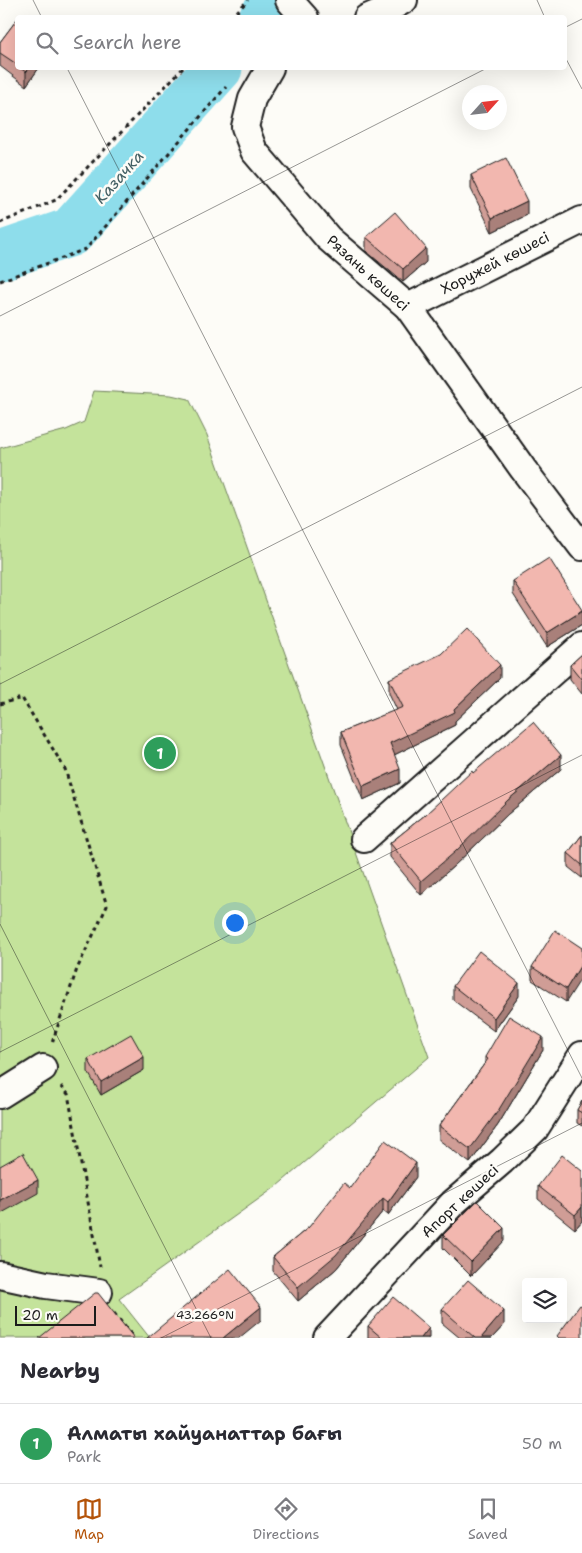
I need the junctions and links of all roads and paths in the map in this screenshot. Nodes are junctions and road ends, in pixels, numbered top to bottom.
1 (248, 0) edge
2 (289, 0) edge
3 (404, 0) edge
4 (234, 15) edge
5 (302, 15) edge
6 (374, 15) edge
7 (181, 70) edge
8 (269, 70) edge
9 (230, 82) dead end
10 (582, 220) edge
11 (0, 222) edge
12 (0, 281) edge
13 (408, 307) junction
14 (582, 547) edge
15 (582, 646) edge
16 (0, 704) edge
17 (364, 839) dead end
18 (582, 1055) edge
19 (43, 1068) junction
20 (0, 1096) edge
21 (0, 1275) edge
22 (100, 1292) junction
23 (134, 1338) edge
24 (327, 1338) edge

1 - 4 path
2 - 5 street
3 - 6 street
7 - 11 path
8 - 13 street, Рязань көшесі
9 - 12 path
10 - 13 street, Хоружей көшесі
13 - 14 street, Рязань көшесі
15 - 17 street
16 - 19 path
18 - 24 street, Апорт көшесі
19 - 20 street
19 - 22 path
21 - 22 street
22 - 23 path

